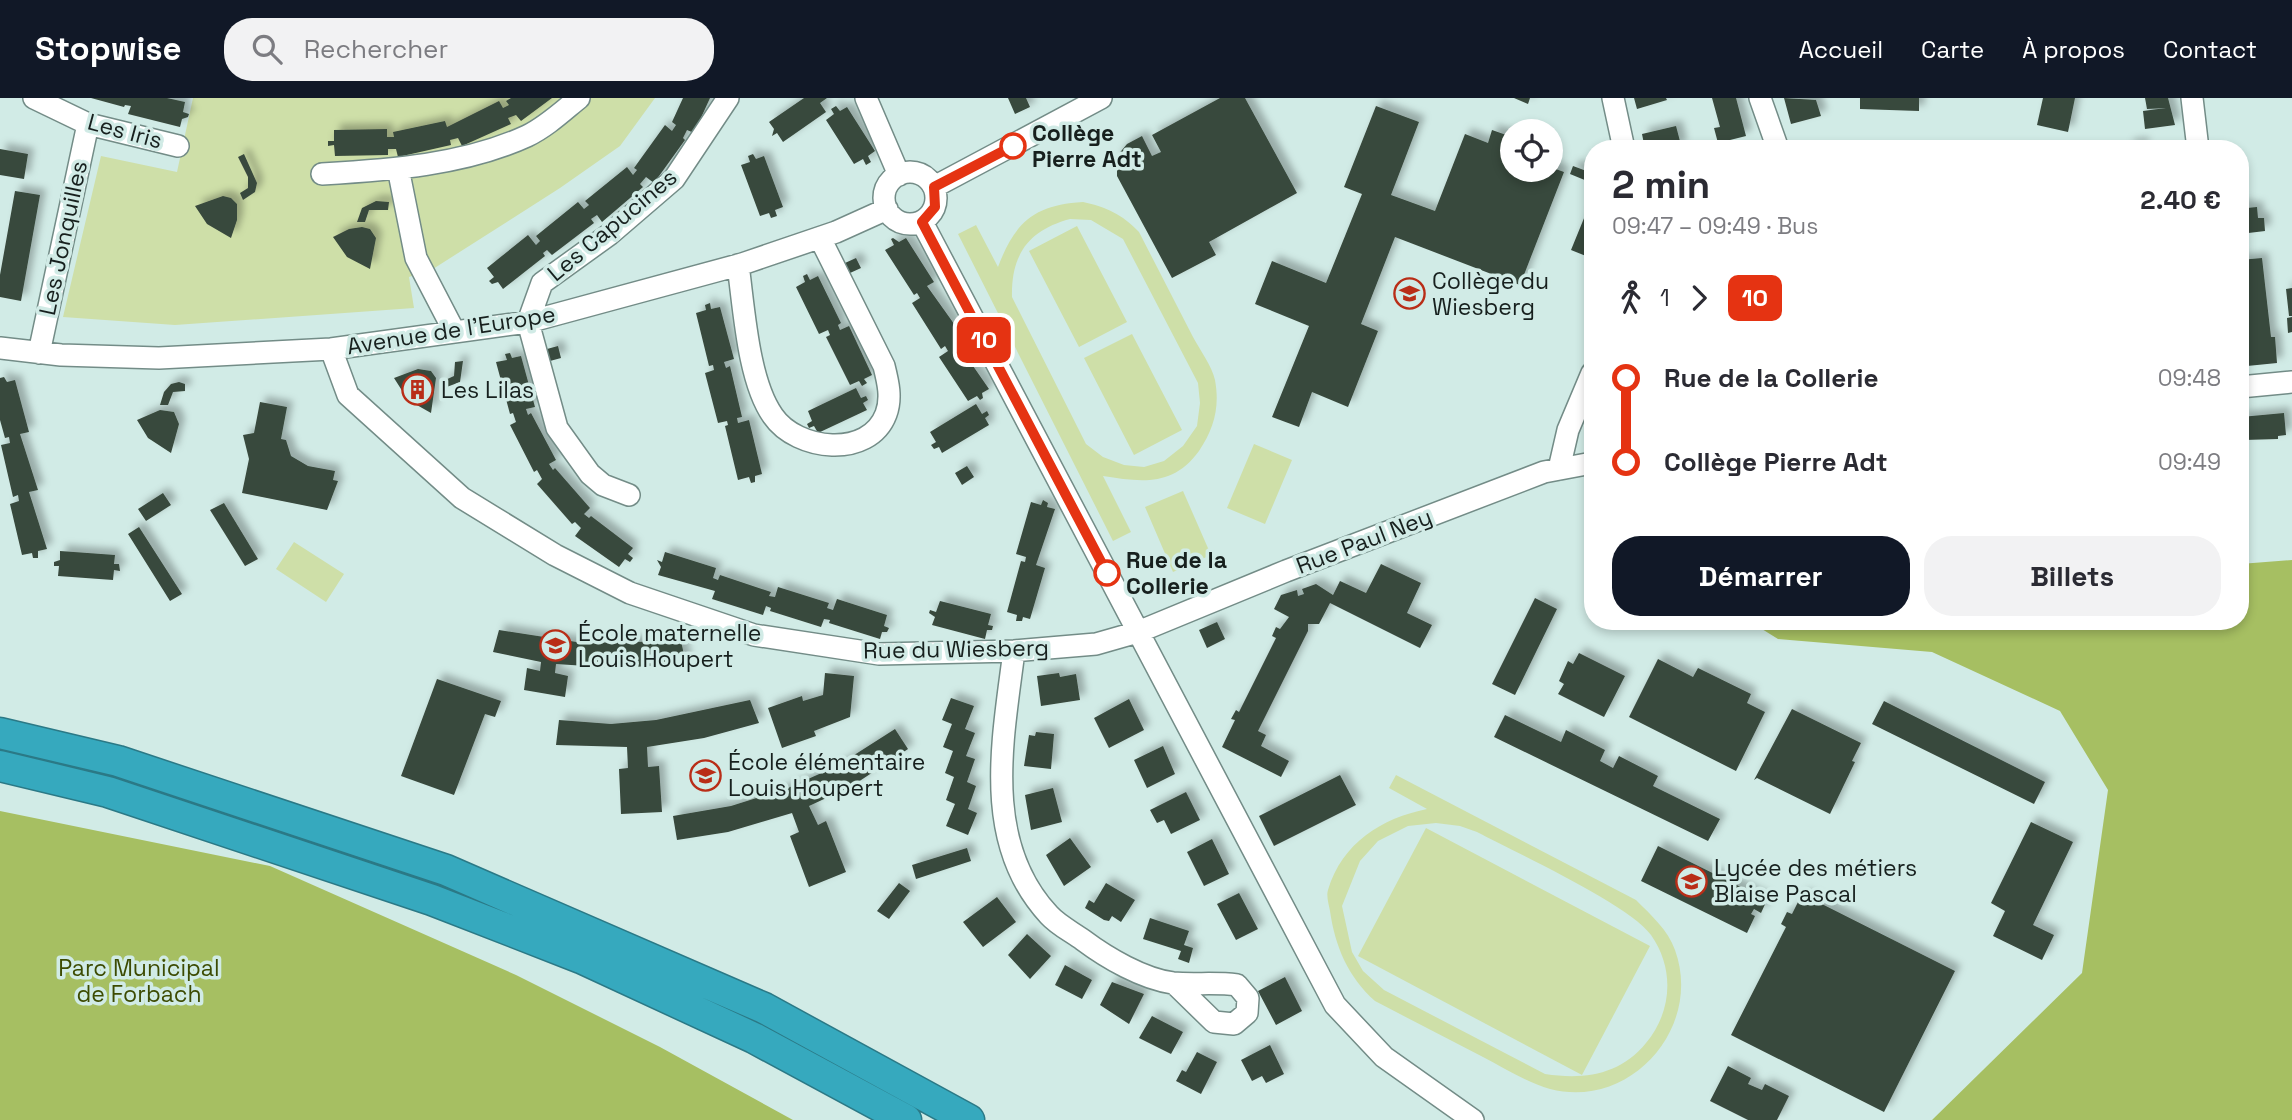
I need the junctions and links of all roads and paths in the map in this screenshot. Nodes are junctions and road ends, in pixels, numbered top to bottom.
1 (34, 98) edge
2 (579, 98) edge
3 (728, 98) edge
4 (866, 98) edge
5 (1101, 98) edge
6 (1613, 98) edge
7 (1760, 98) edge
8 (2192, 98) edge
9 (88, 124) junction
10 (1622, 140) edge
11 (1775, 140) edge
12 (2197, 140) edge
13 (178, 146) dead end
14 (398, 168) junction
15 (322, 174) dead end
16 (899, 175) junction
17 (934, 187) junction
18 (887, 209) junction
19 (922, 222) junction
20 (820, 238) junction
21 (738, 265) junction
22 (528, 322) junction
23 (454, 331) junction
24 (0, 348) edge
25 (331, 349) junction
26 (38, 353) junction
27 (2292, 382) edge
28 (2249, 386) edge
29 (1584, 392) edge
30 (1584, 464) edge
31 (1559, 469) junction
32 (629, 495) dead end
33 (1139, 632) junction
34 (1013, 651) junction
35 (0, 733) edge
36 (0, 766) edge
37 (1174, 983) dead end
38 (754, 1038) junction
39 (878, 1120) edge
40 (906, 1120) edge
41 (969, 1120) edge
42 (1473, 1120) edge

1 - 9 street, Les Iris
2 - 14 street
3 - 22 street, Les Capucines
4 - 16 street
5 - 17 street
6 - 10 street
7 - 11 street
8 - 12 street
9 - 13 street, Les Iris
9 - 26 street, Les Jonquilles
14 - 15 street
14 - 23 street
16 - 17 street
16 - 18 street
17 - 19 street
18 - 19 street
18 - 20 street, Avenue de l'Europe
19 - 33 street
20 - 21 street, Avenue de l'Europe
20 - 21 street
21 - 22 street, Avenue de l'Europe
22 - 23 street, Avenue de l'Europe
22 - 32 street
23 - 25 street, Avenue de l'Europe
24 - 26 street, Avenue de l'Europe
25 - 26 street, Avenue de l'Europe
25 - 34 street, Rue du Wiesberg
27 - 28 street
29 - 31 street
30 - 31 street, Rue Paul Ney
31 - 33 street, Rue Paul Ney
33 - 34 street, Rue du Wiesberg
33 - 42 street
34 - 37 street
35 - 41 highway
36 - 38 highway
38 - 39 highway
38 - 40 highway

